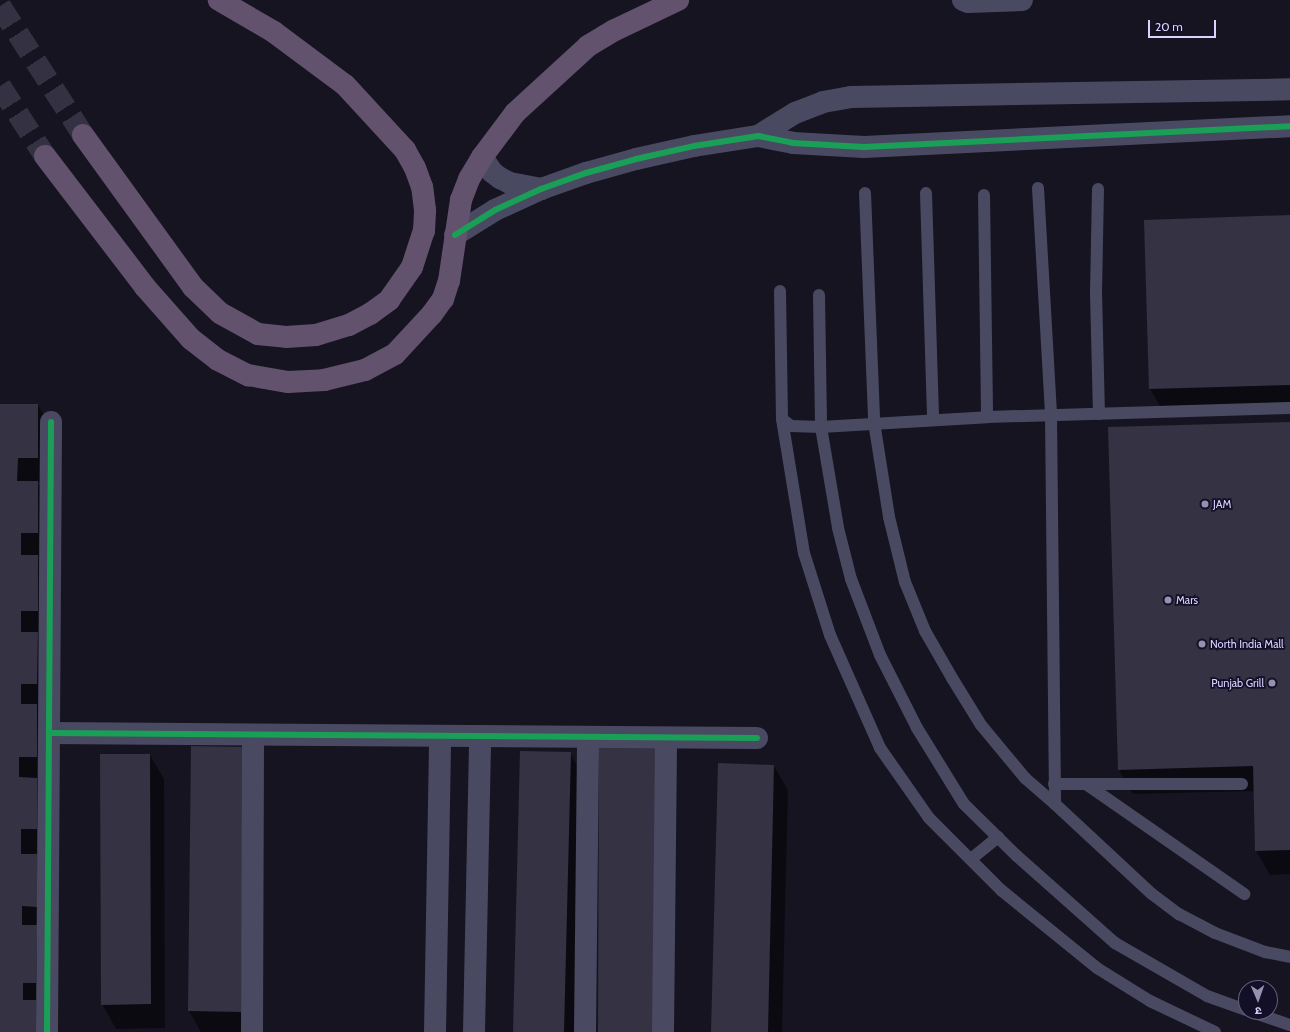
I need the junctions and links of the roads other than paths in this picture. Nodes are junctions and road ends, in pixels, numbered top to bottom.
1 (219, 0) edge
2 (678, 0) edge
3 (963, 0) edge
4 (1022, 0) edge
5 (1290, 89) edge
6 (1290, 126) edge
7 (84, 136) tunnel mouth
8 (758, 136) junction
9 (45, 156) tunnel mouth
10 (482, 157) junction
11 (1038, 188) dead end
12 (541, 189) junction
13 (1098, 189) dead end
14 (865, 193) dead end
15 (926, 193) dead end
16 (984, 195) dead end
17 (455, 236) junction
18 (780, 291) dead end
19 (819, 295) dead end
20 (1290, 408) edge
21 (1099, 414) junction
22 (1051, 415) junction
23 (987, 417) junction
24 (782, 418) junction
25 (933, 420) junction
26 (51, 422) dead end
27 (874, 422) junction
28 (821, 427) junction
29 (49, 733) junction
30 (253, 735) junction
31 (440, 736) junction
32 (480, 736) junction
33 (588, 737) junction
34 (666, 738) junction
35 (757, 738) dead end
36 (1054, 784) junction
37 (1086, 784) junction
38 (1242, 784) dead end
39 (1055, 804) junction
40 (998, 837) junction
41 (970, 859) junction
42 (1244, 894) dead end
43 (1290, 957) edge
44 (1238, 1007) edge
45 (1275, 1020) edge
46 (1290, 1025) edge
47 (47, 1032) edge
48 (252, 1032) edge
49 (435, 1032) edge
50 (474, 1032) edge
51 (585, 1032) edge
52 (663, 1032) edge
53 (1215, 1032) edge

1 - 7 highway
2 - 10 highway
3 - 4 street
5 - 8 street
6 - 8 street
8 - 12 street
9 - 17 highway
10 - 12 street
10 - 17 highway
11 - 22 lane
12 - 17 street
13 - 21 lane
14 - 27 lane
15 - 25 lane
16 - 23 lane
18 - 24 lane
19 - 28 lane
20 - 21 lane
21 - 22 lane
22 - 23 lane
22 - 36 lane
23 - 25 lane
24 - 28 lane
24 - 41 lane
25 - 27 lane
26 - 29 street
27 - 28 lane
27 - 39 lane
28 - 40 lane
29 - 30 street
29 - 47 street
30 - 31 street
30 - 48 street
31 - 32 street
31 - 49 street
32 - 33 street
32 - 50 street
33 - 34 street
33 - 51 street
34 - 35 street
34 - 52 street
36 - 37 lane
36 - 39 lane
37 - 38 lane
37 - 42 lane
39 - 43 lane
40 - 41 lane
40 - 44 lane
41 - 53 lane
45 - 46 lane

